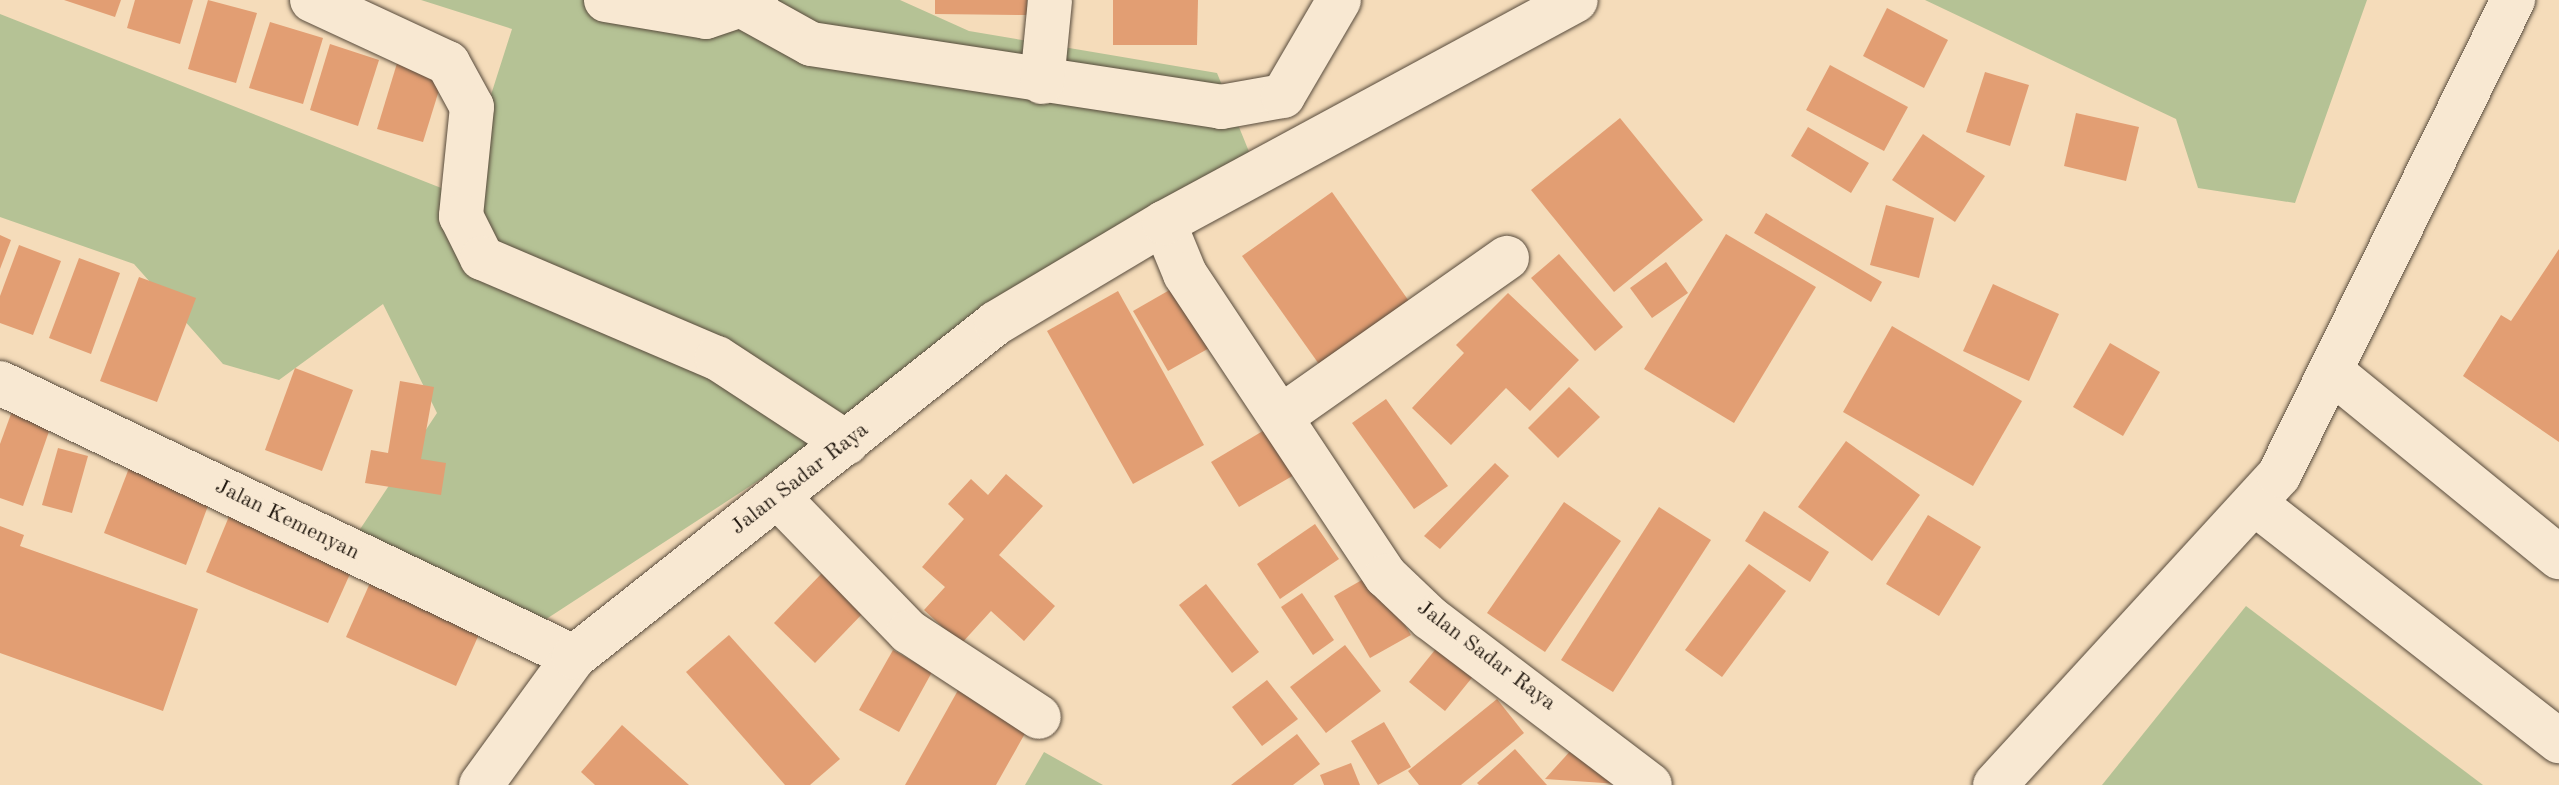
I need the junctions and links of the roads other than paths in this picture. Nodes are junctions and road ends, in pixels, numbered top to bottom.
1 (312, 0) edge
2 (606, 0) edge
3 (1050, 0) edge
4 (1339, 0) edge
5 (1576, 0) edge
6 (2513, 0) edge
7 (751, 4) edge
8 (1042, 82) junction
9 (1283, 96) junction
10 (1356, 125) junction
11 (1164, 223) junction
12 (1507, 258) dead end
13 (2332, 372) junction
14 (0, 383) edge
15 (1282, 416) junction
16 (847, 443) junction
17 (778, 497) junction
18 (2258, 506) junction
19 (2559, 557) edge
20 (574, 657) junction
21 (1039, 717) dead end
22 (2559, 741) edge
23 (481, 785) edge
24 (1650, 785) edge
25 (1995, 785) edge

1 - 16 street
2 - 7 street
3 - 8 street
4 - 9 street
5 - 10 street, Jalan Sadar Raya
6 - 13 street
7 - 8 street
8 - 9 street
9 - 10 street
10 - 11 street, Jalan Sadar Raya
11 - 15 street, Jalan Sadar Raya
11 - 16 street, Jalan Sadar Raya
12 - 15 street
13 - 18 street
13 - 19 street
14 - 20 street, Jalan Kemenyan
15 - 24 street, Jalan Sadar Raya
16 - 17 street, Jalan Sadar Raya
17 - 20 street, Jalan Sadar Raya
17 - 21 street
18 - 22 street
18 - 25 street
20 - 23 street, Jalan Sadar Raya

